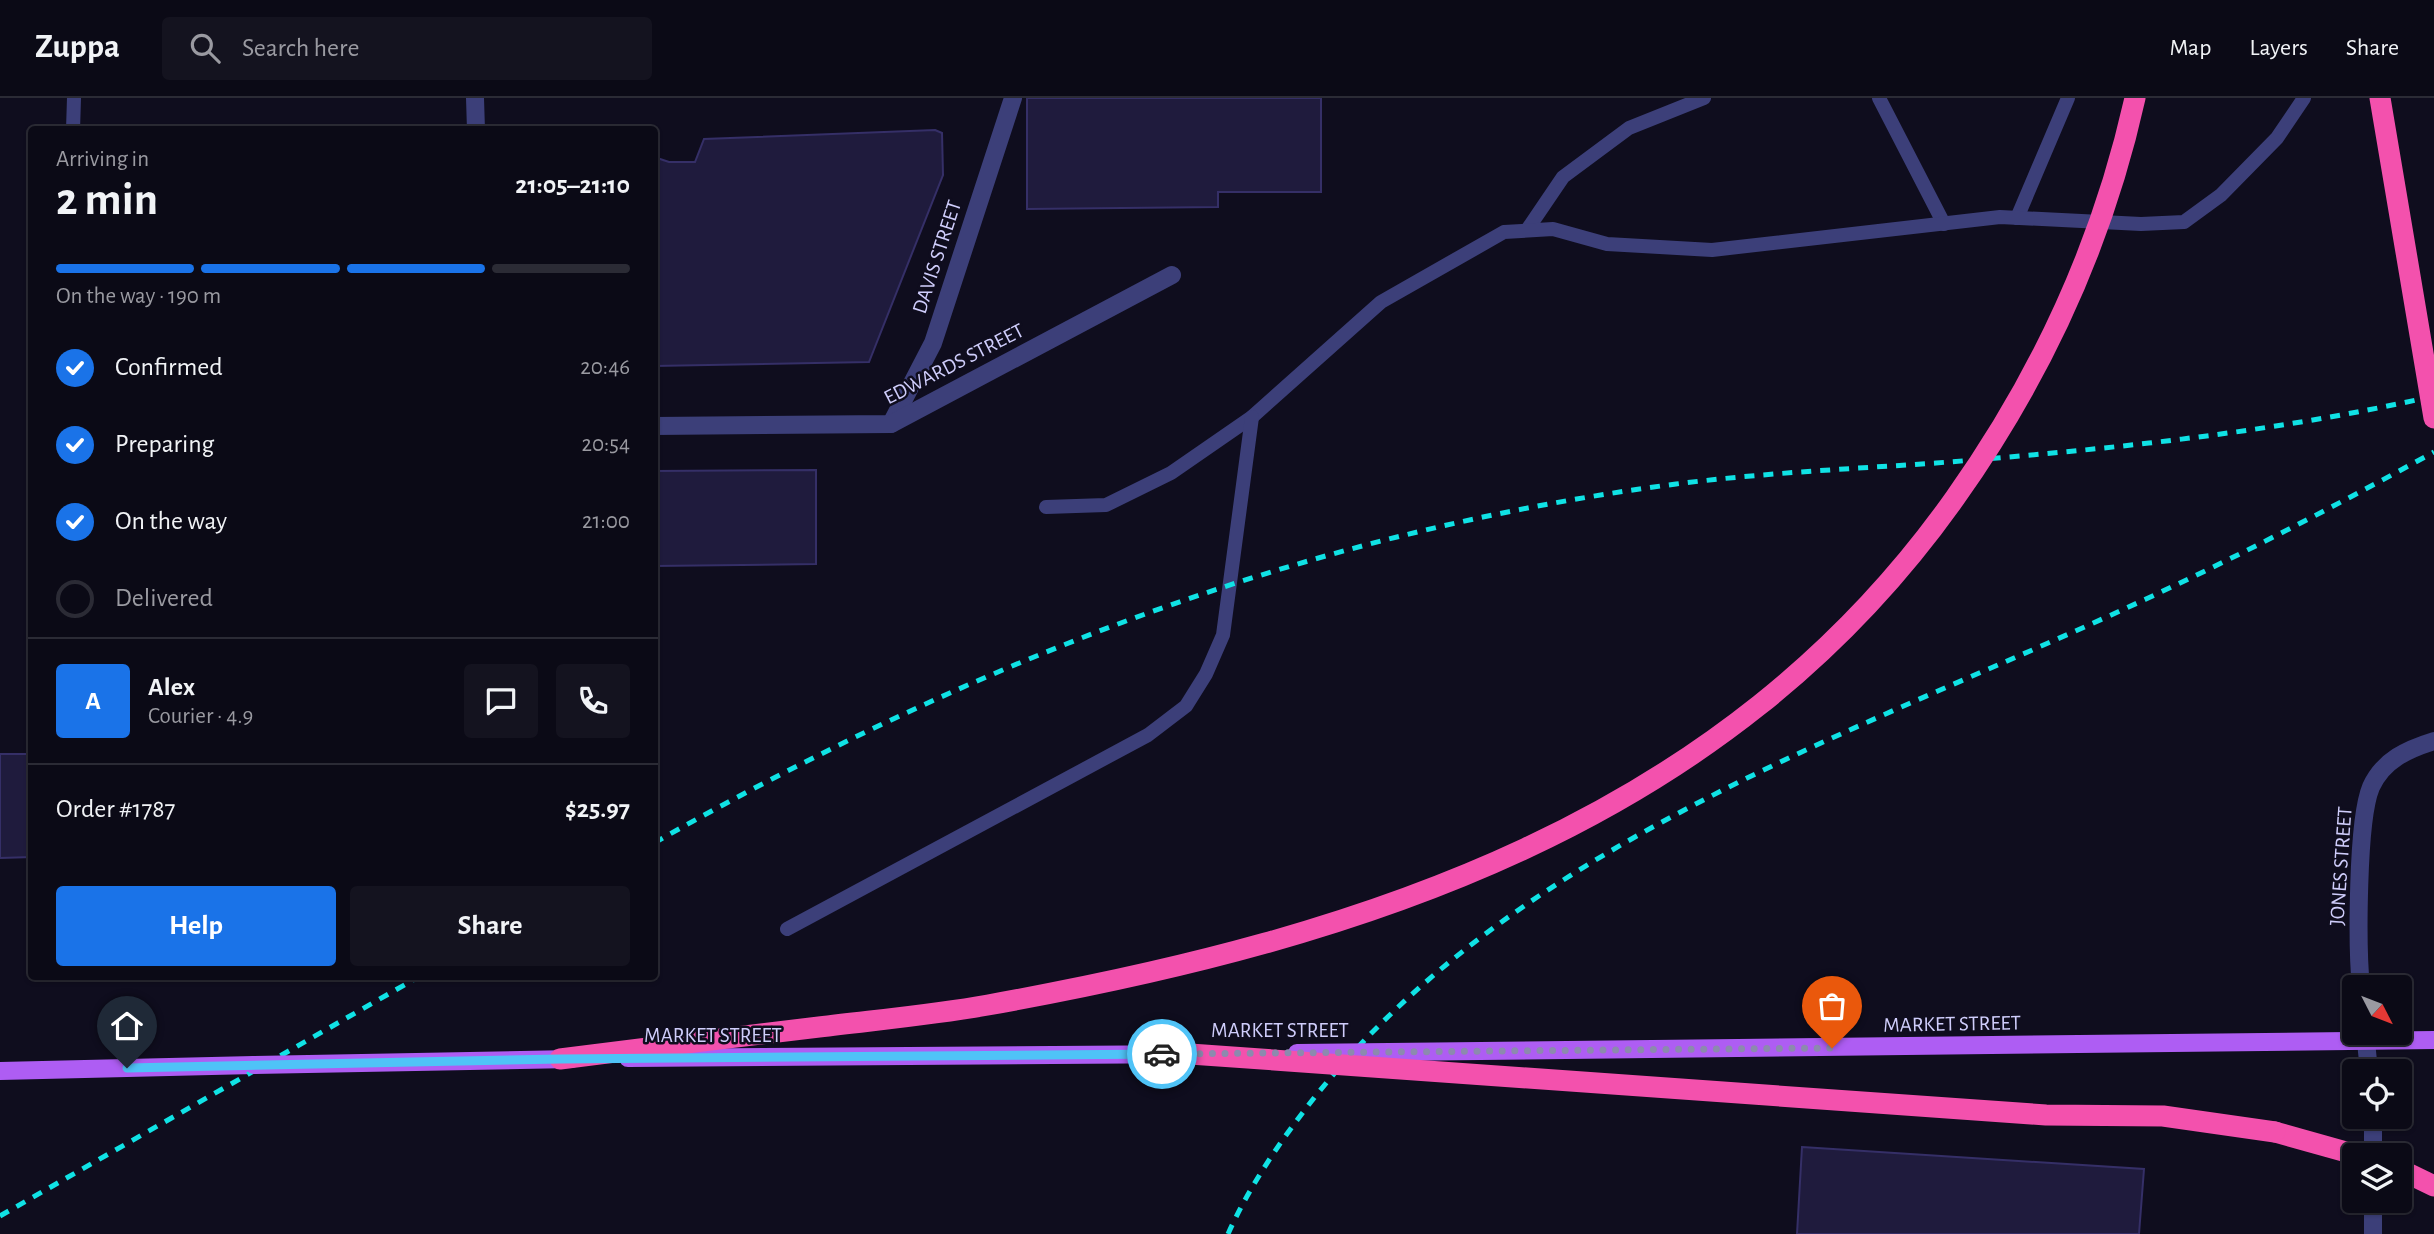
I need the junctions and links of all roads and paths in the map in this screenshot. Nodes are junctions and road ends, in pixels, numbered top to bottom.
1 (74, 98) edge
2 (475, 98) edge
3 (1013, 98) edge
4 (1704, 98) edge
5 (1879, 98) edge
6 (2068, 98) edge
7 (2135, 98) edge
8 (2304, 98) edge
9 (2379, 98) edge
10 (74, 126) edge
11 (476, 126) edge
12 (2017, 218) junction
13 (1944, 224) junction
14 (1527, 230) junction
15 (1172, 275) dead end
16 (1252, 417) junction
17 (2434, 418) edge
18 (891, 424) junction
19 (658, 426) edge
20 (1046, 507) dead end
21 (2434, 741) edge
22 (787, 929) dead end
23 (2360, 975) edge
24 (2434, 1040) edge
25 (1190, 1054) junction
26 (560, 1059) junction
27 (0, 1071) edge
28 (2342, 1151) edge
29 (2412, 1175) edge
30 (2434, 1186) edge
31 (2373, 1213) edge
32 (2373, 1234) edge

1 - 10 lane
2 - 11 street
3 - 18 street, DAVIS STREET
4 - 14 lane
5 - 13 lane
6 - 12 lane
7 - 26 highway, bridge
8 - 12 lane
9 - 17 highway, bridge
12 - 13 lane
13 - 14 lane
14 - 16 lane
15 - 18 street, EDWARDS STREET
16 - 20 lane
16 - 22 lane
18 - 19 street, EDWARDS STREET
21 - 23 street, JONES STREET
24 - 25 main road, MARKET STREET, bridge
25 - 26 main road, MARKET STREET, bridge
25 - 28 highway, bridge
26 - 27 main road, MARKET STREET, bridge
29 - 30 highway
31 - 32 street

